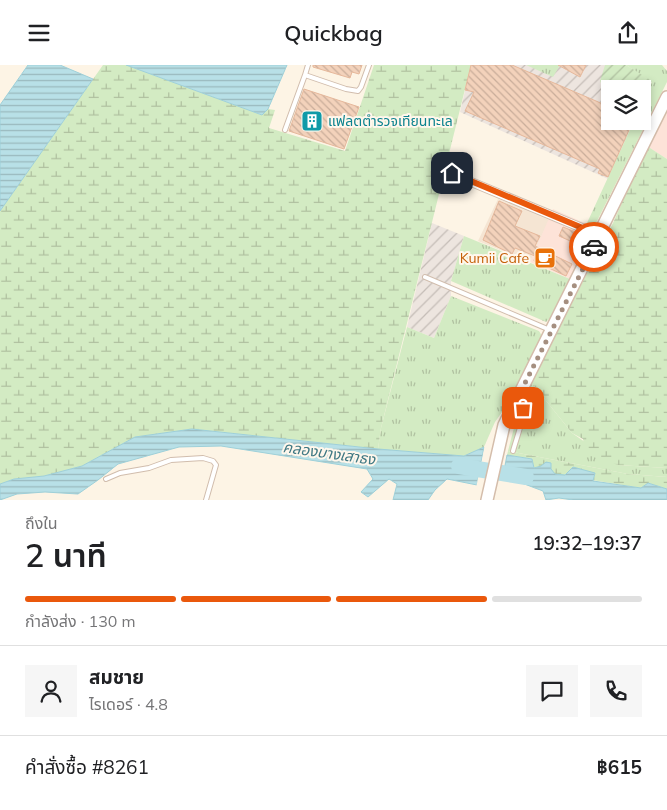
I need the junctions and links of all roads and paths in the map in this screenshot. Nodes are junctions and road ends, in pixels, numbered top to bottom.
1 (308, 65) edge
2 (369, 65) edge
3 (305, 75) junction
4 (667, 97) edge
5 (285, 130) dead end
6 (452, 173) dead end
7 (599, 235) junction
8 (425, 277) dead end
9 (551, 330) junction
10 (522, 389) junction
11 (513, 451) dead end
12 (106, 479) dead end
13 (487, 496) edge
14 (206, 500) edge

1 - 3 lane
2 - 3 lane
3 - 5 lane
4 - 7 street
6 - 7 street
7 - 9 street
8 - 9 lane
9 - 10 street
10 - 11 lane
10 - 13 street
12 - 14 lane

